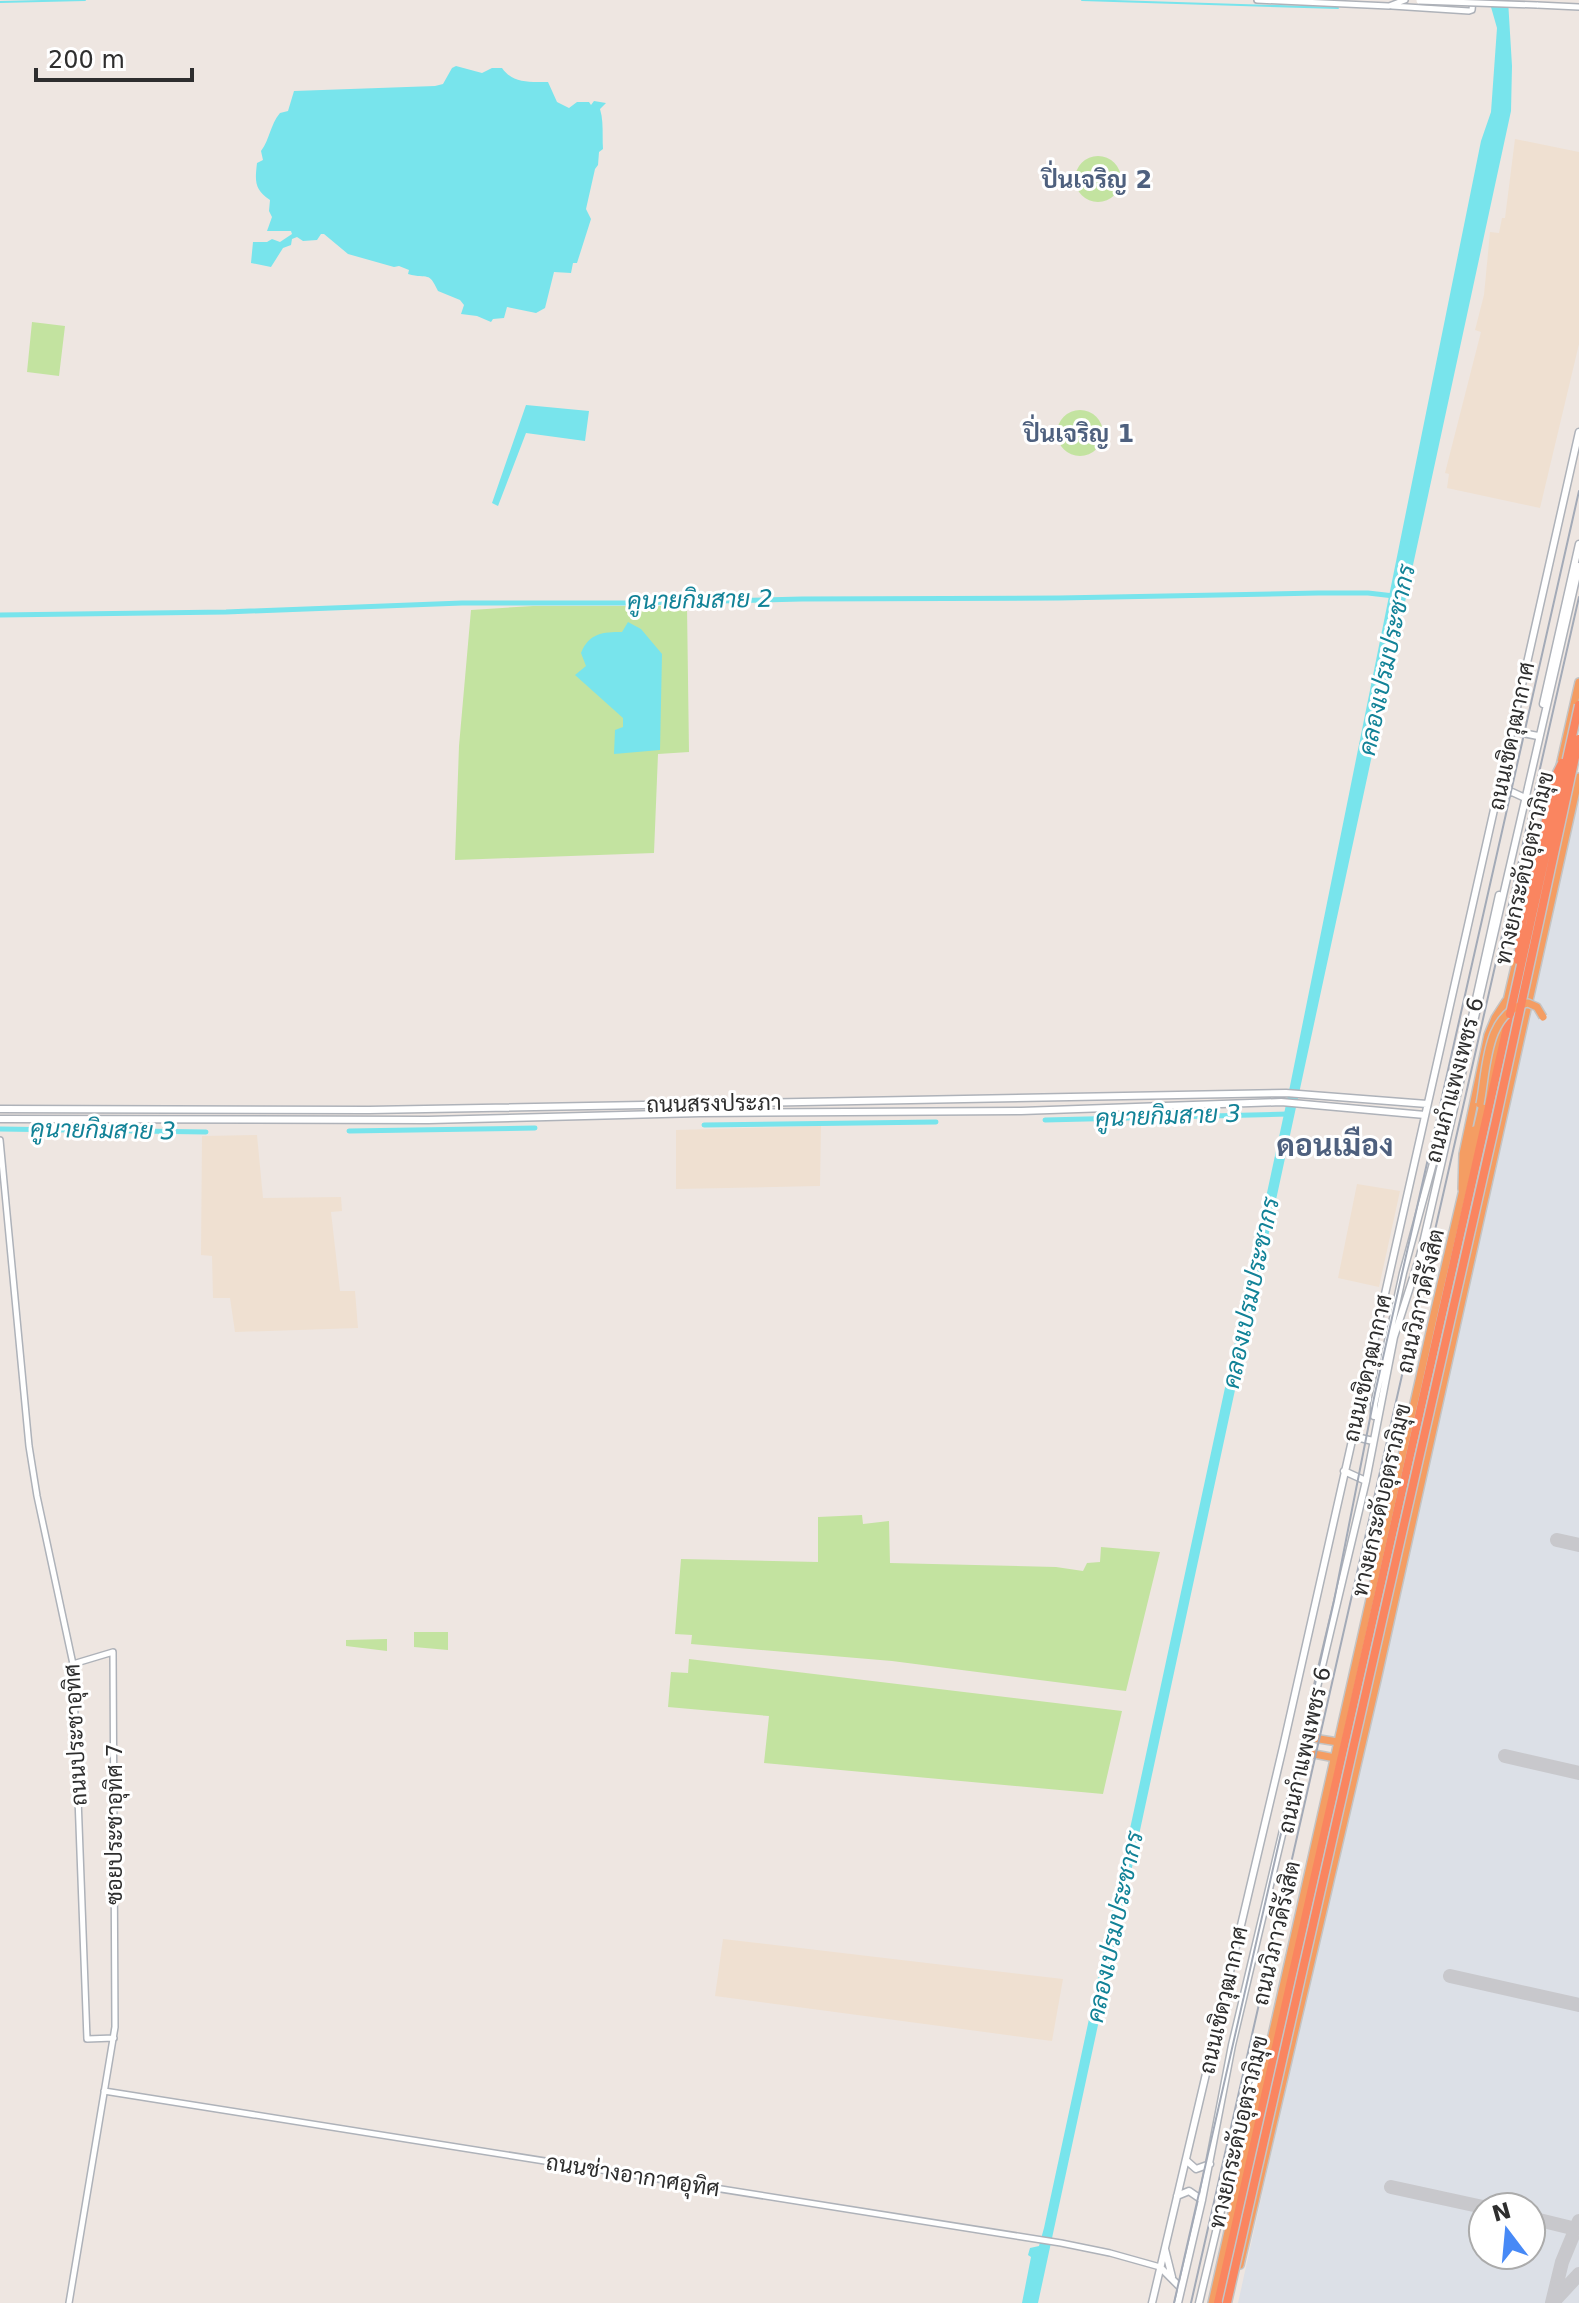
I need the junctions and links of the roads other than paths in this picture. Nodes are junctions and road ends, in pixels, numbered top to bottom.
1 (1257, 0) edge
2 (1405, 0) edge
3 (1473, 0) edge
4 (1419, 1) edge
5 (1389, 6) junction
6 (1579, 7) edge
7 (1579, 432) edge
8 (1573, 459) junction
9 (1579, 467) edge
10 (1579, 544) edge
11 (1579, 566) edge
12 (1579, 682) edge
13 (1579, 705) edge
14 (1512, 731) junction
15 (1538, 736) junction
16 (1579, 739) edge
17 (1579, 752) edge
18 (1579, 777) edge
19 (1497, 797) junction
20 (1523, 797) junction
21 (1517, 981) junction
22 (1543, 1017) dead end
23 (1469, 1038) junction
24 (860, 1101) junction
25 (1427, 1104) junction
26 (0, 1109) edge
27 (860, 1113) junction
28 (1425, 1115) junction
29 (0, 1119) edge
30 (0, 1140) edge
31 (1463, 1195) junction
32 (1375, 1430) junction
33 (1352, 1436) junction
34 (1373, 1441) junction
35 (1344, 1471) junction
36 (1366, 1481) junction
37 (73, 1664) junction
38 (1307, 1737) junction
39 (1338, 1742) junction
40 (1304, 1752) junction
41 (1335, 1758) junction
42 (114, 2038) junction
43 (1262, 2075) junction
44 (104, 2091) junction
45 (1186, 2160) junction
46 (1210, 2164) junction
47 (1177, 2196) junction
48 (1202, 2200) junction
49 (1165, 2249) junction
50 (1160, 2267) junction
51 (1172, 2277) junction
52 (1181, 2288) junction
53 (69, 2303) edge
54 (1152, 2303) edge
55 (1178, 2303) edge
56 (1199, 2303) edge
57 (1215, 2303) edge
58 (1229, 2303) edge

1 - 5 street
2 - 4 street
2 - 5 street
3 - 5 street
4 - 6 street, bridge
7 - 8 main road, ถนนเชิดวุฒากาศ
8 - 9 main road
8 - 14 main road, ถนนเชิดวุฒากาศ
10 - 15 main road, ถนนกำแพงเพชร 6
11 - 23 main road, ถนนกำแพงเพชร 6
12 - 31 highway, ถนนวิภาวดีรังสิต
13 - 21 highway, ทางยกระดับอุตราภิมุข, bridge
14 - 15 main road
14 - 19 main road, ถนนเชิดวุฒากาศ
15 - 20 main road, ถนนกำแพงเพชร 6
16 - 58 highway, ทางยกระดับอุตราภิมุข, bridge
17 - 21 highway, bridge
18 - 58 highway, ถนนวิภาวดีรังสิต
19 - 20 main road
19 - 25 main road, ถนนเชิดวุฒากาศ
20 - 23 main road, ถนนกำแพงเพชร 6
21 - 57 highway, ทางยกระดับอุตราภิมุข, bridge
22 - 31 highway, bridge
23 - 32 main road, ถนนกำแพงเพชร 6
23 - 32 main road, ถนนกำแพงเพชร 6
24 - 25 main road, ถนนสรงประภา
24 - 26 main road, ถนนสรงประภา
24 - 27 main road
25 - 28 main road, ถนนเชิดวุฒากาศ
27 - 28 main road, ถนนสรงประภา
27 - 29 main road, ถนนสรงประภา
28 - 33 main road, ถนนเชิดวุฒากาศ
30 - 37 street, ถนนประชาอุทิศ
31 - 39 highway, ถนนวิภาวดีรังสิต
32 - 34 main road, ถนนกำแพงเพชร 6
33 - 34 main road
33 - 35 main road, ถนนเชิดวุฒากาศ
34 - 36 main road, ถนนกำแพงเพชร 6
35 - 36 main road
35 - 45 main road, ถนนเชิดวุฒากาศ
36 - 38 main road, ถนนกำแพงเพชร 6
37 - 42 street, ถนนประชาอุทิศ
37 - 42 street, ซอยประชาอุทิศ 7
38 - 39 highway
38 - 40 main road, ถนนกำแพงเพชร 6
39 - 41 highway, ถนนวิภาวดีรังสิต
40 - 41 highway
40 - 46 main road, ถนนกำแพงเพชร 6
41 - 43 highway, ถนนวิภาวดีรังสิต
42 - 44 street
43 - 56 main road
43 - 57 highway, ถนนวิภาวดีรังสิต
44 - 50 street, ถนนช่างอากาศอุทิศ
44 - 53 street
45 - 46 main road
45 - 47 main road, ถนนเชิดวุฒากาศ
46 - 48 main road, ถนนกำแพงเพชร 6
47 - 48 main road
47 - 49 main road, ถนนเชิดวุฒากาศ
48 - 52 main road, ถนนกำแพงเพชร 6
49 - 50 main road, ถนนเชิดวุฒากาศ
49 - 51 main road
50 - 51 main road
50 - 54 main road, ถนนเชิดวุฒากาศ
51 - 52 main road
52 - 55 main road, ถนนกำแพงเพชร 6

